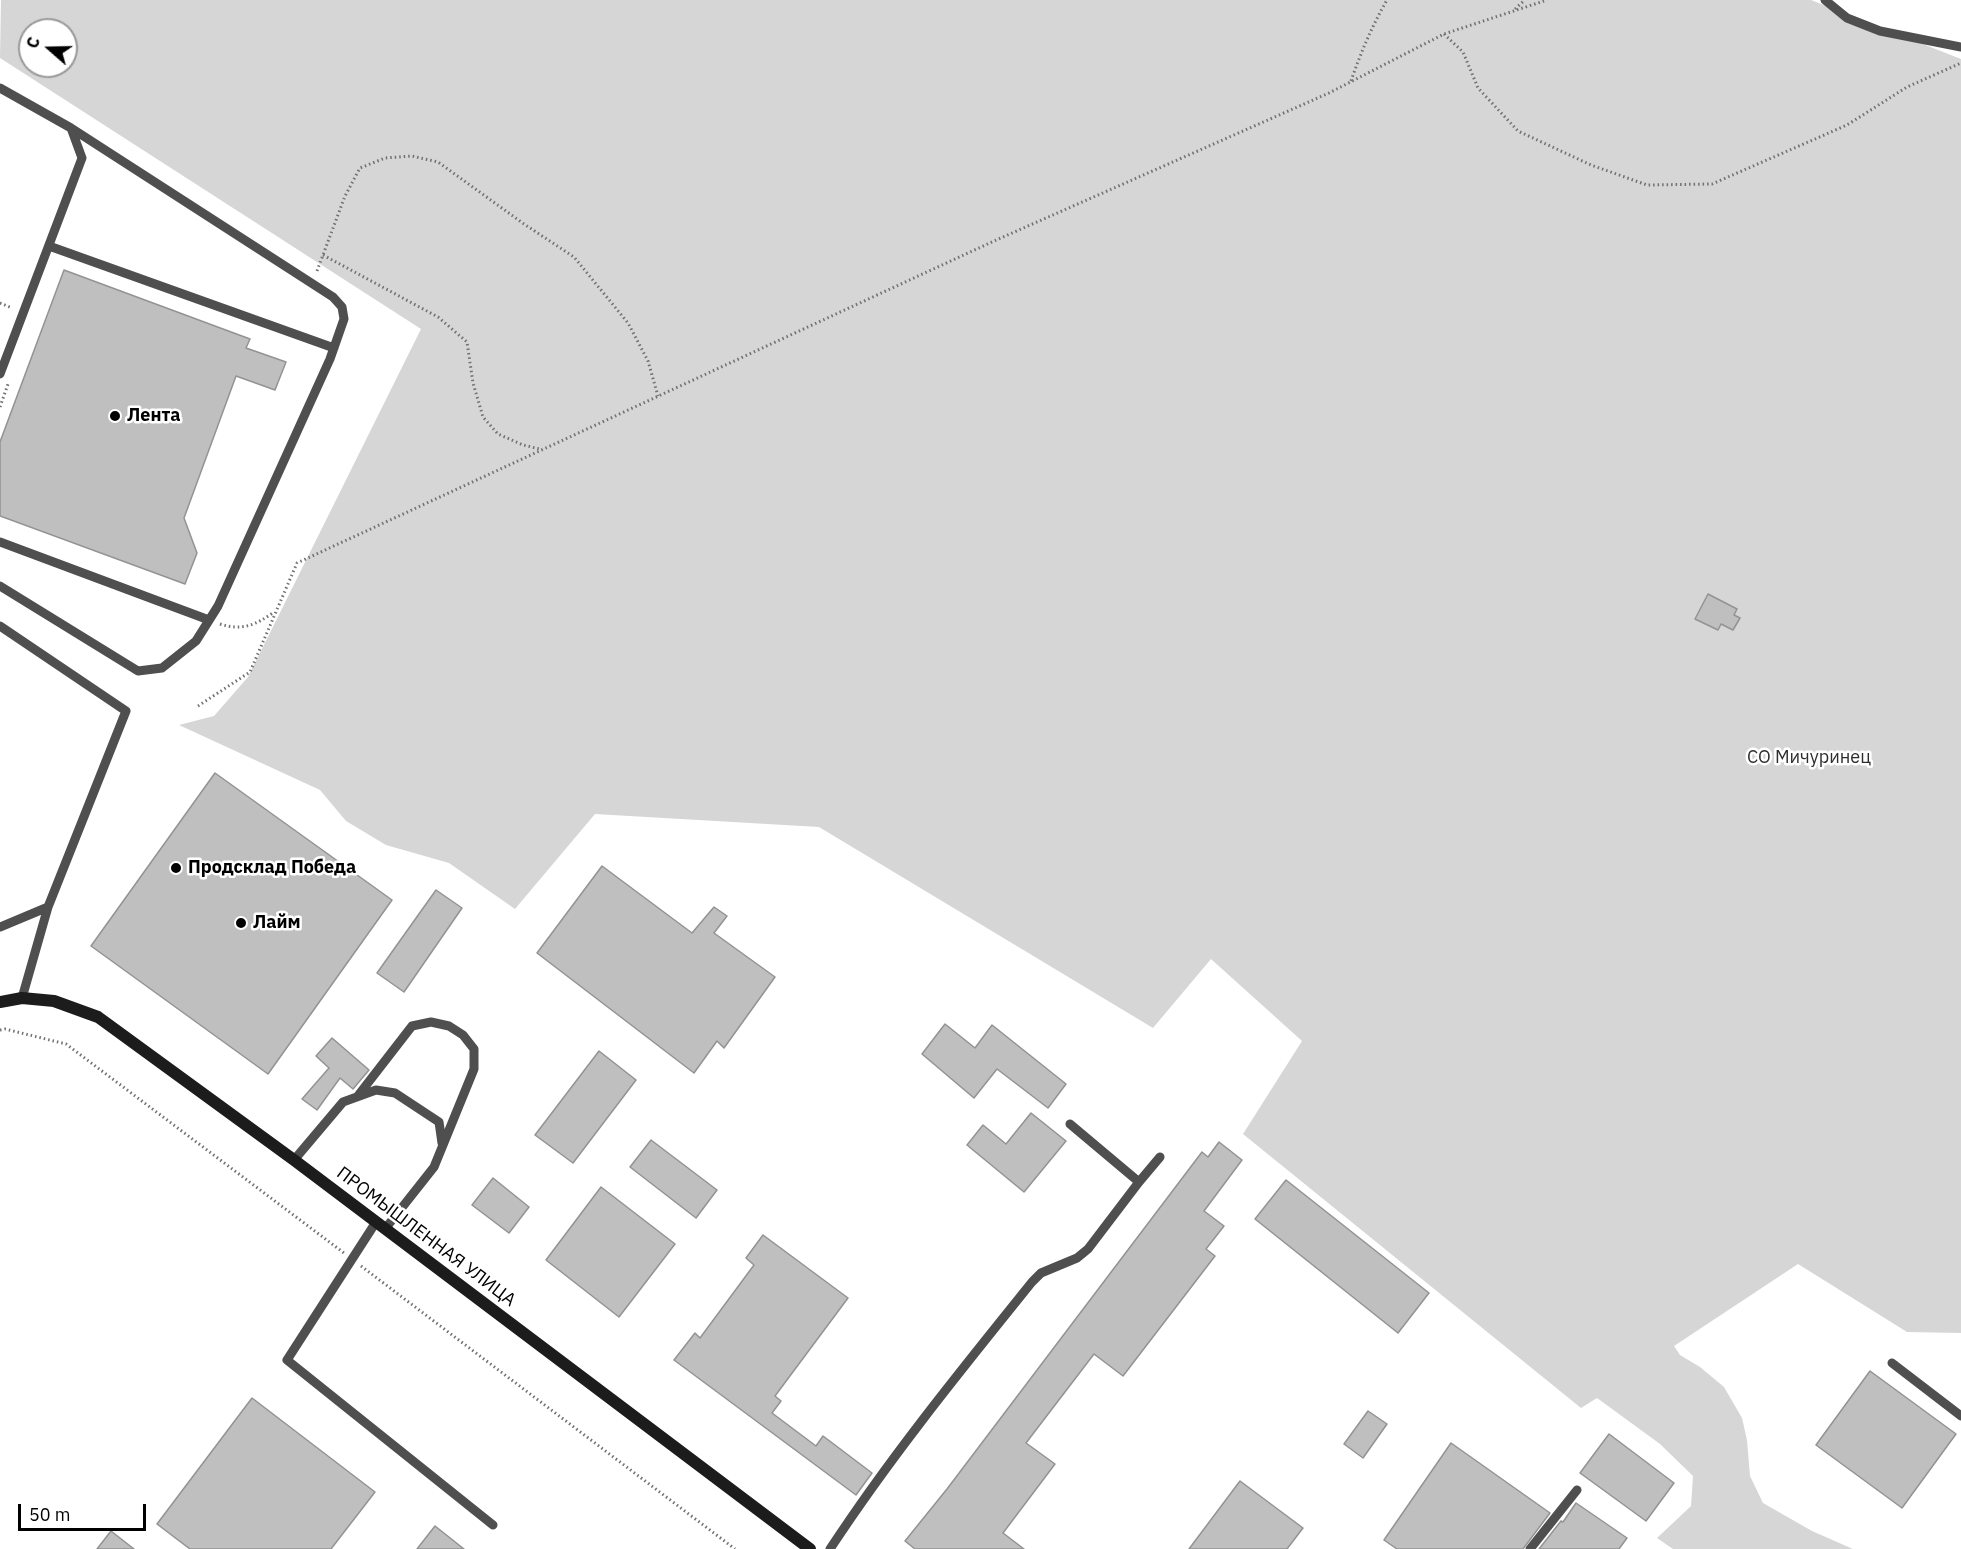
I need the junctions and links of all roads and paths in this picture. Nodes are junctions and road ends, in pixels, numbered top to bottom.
1 (1387, 0) edge
2 (1524, 0) edge
3 (1547, 0) edge
4 (1825, 0) edge
5 (1514, 11) junction
6 (1444, 34) junction
7 (1961, 47) edge
8 (1961, 63) edge
9 (1351, 82) junction
10 (0, 88) edge
11 (71, 128) junction
12 (49, 246) junction
13 (323, 255) junction
14 (312, 284) junction
15 (334, 348) junction
16 (0, 374) edge
17 (658, 396) junction
18 (543, 449) junction
19 (0, 542) edge
20 (0, 586) edge
21 (276, 610) junction
22 (209, 620) junction
23 (0, 626) edge
24 (198, 706) dead end
25 (48, 907) junction
26 (0, 927) edge
27 (22, 998) junction
28 (0, 1002) edge
29 (0, 1030) edge
30 (357, 1097) junction
31 (1070, 1124) dead end
32 (442, 1143) junction
33 (1160, 1158) dead end
34 (294, 1160) junction
35 (1139, 1182) junction
36 (381, 1225) junction
37 (352, 1259) junction
38 (1892, 1364) dead end
39 (1961, 1416) edge
40 (1577, 1490) dead end
41 (493, 1525) dead end
42 (735, 1549) edge
43 (810, 1549) edge
44 (830, 1549) edge
45 (1530, 1549) edge

1 - 9 path
2 - 5 path
3 - 5 path
4 - 7 lane
5 - 6 path
6 - 8 path
6 - 9 path
9 - 17 path
10 - 11 lane
11 - 12 lane
11 - 14 lane
12 - 15 lane
12 - 16 lane
13 - 14 path
13 - 17 path
13 - 18 path
14 - 15 lane
15 - 22 lane
17 - 18 path
18 - 21 path
19 - 22 lane
20 - 22 lane
21 - 22 path
21 - 24 path
23 - 25 lane
25 - 26 lane
25 - 27 lane
27 - 28 main road, ПРОМЫШЛЕННАЯ УЛИЦА
27 - 34 main road, ПРОМЫШЛЕННАЯ УЛИЦА
29 - 37 path
30 - 32 lane
30 - 32 lane
30 - 34 lane
31 - 35 lane
32 - 36 lane
33 - 35 lane
34 - 36 main road, ПРОМЫШЛЕННАЯ УЛИЦА
35 - 44 lane
36 - 37 lane
36 - 43 main road, ПРОМЫШЛЕННАЯ УЛИЦА
37 - 41 lane
37 - 42 path
38 - 39 lane
40 - 45 lane

